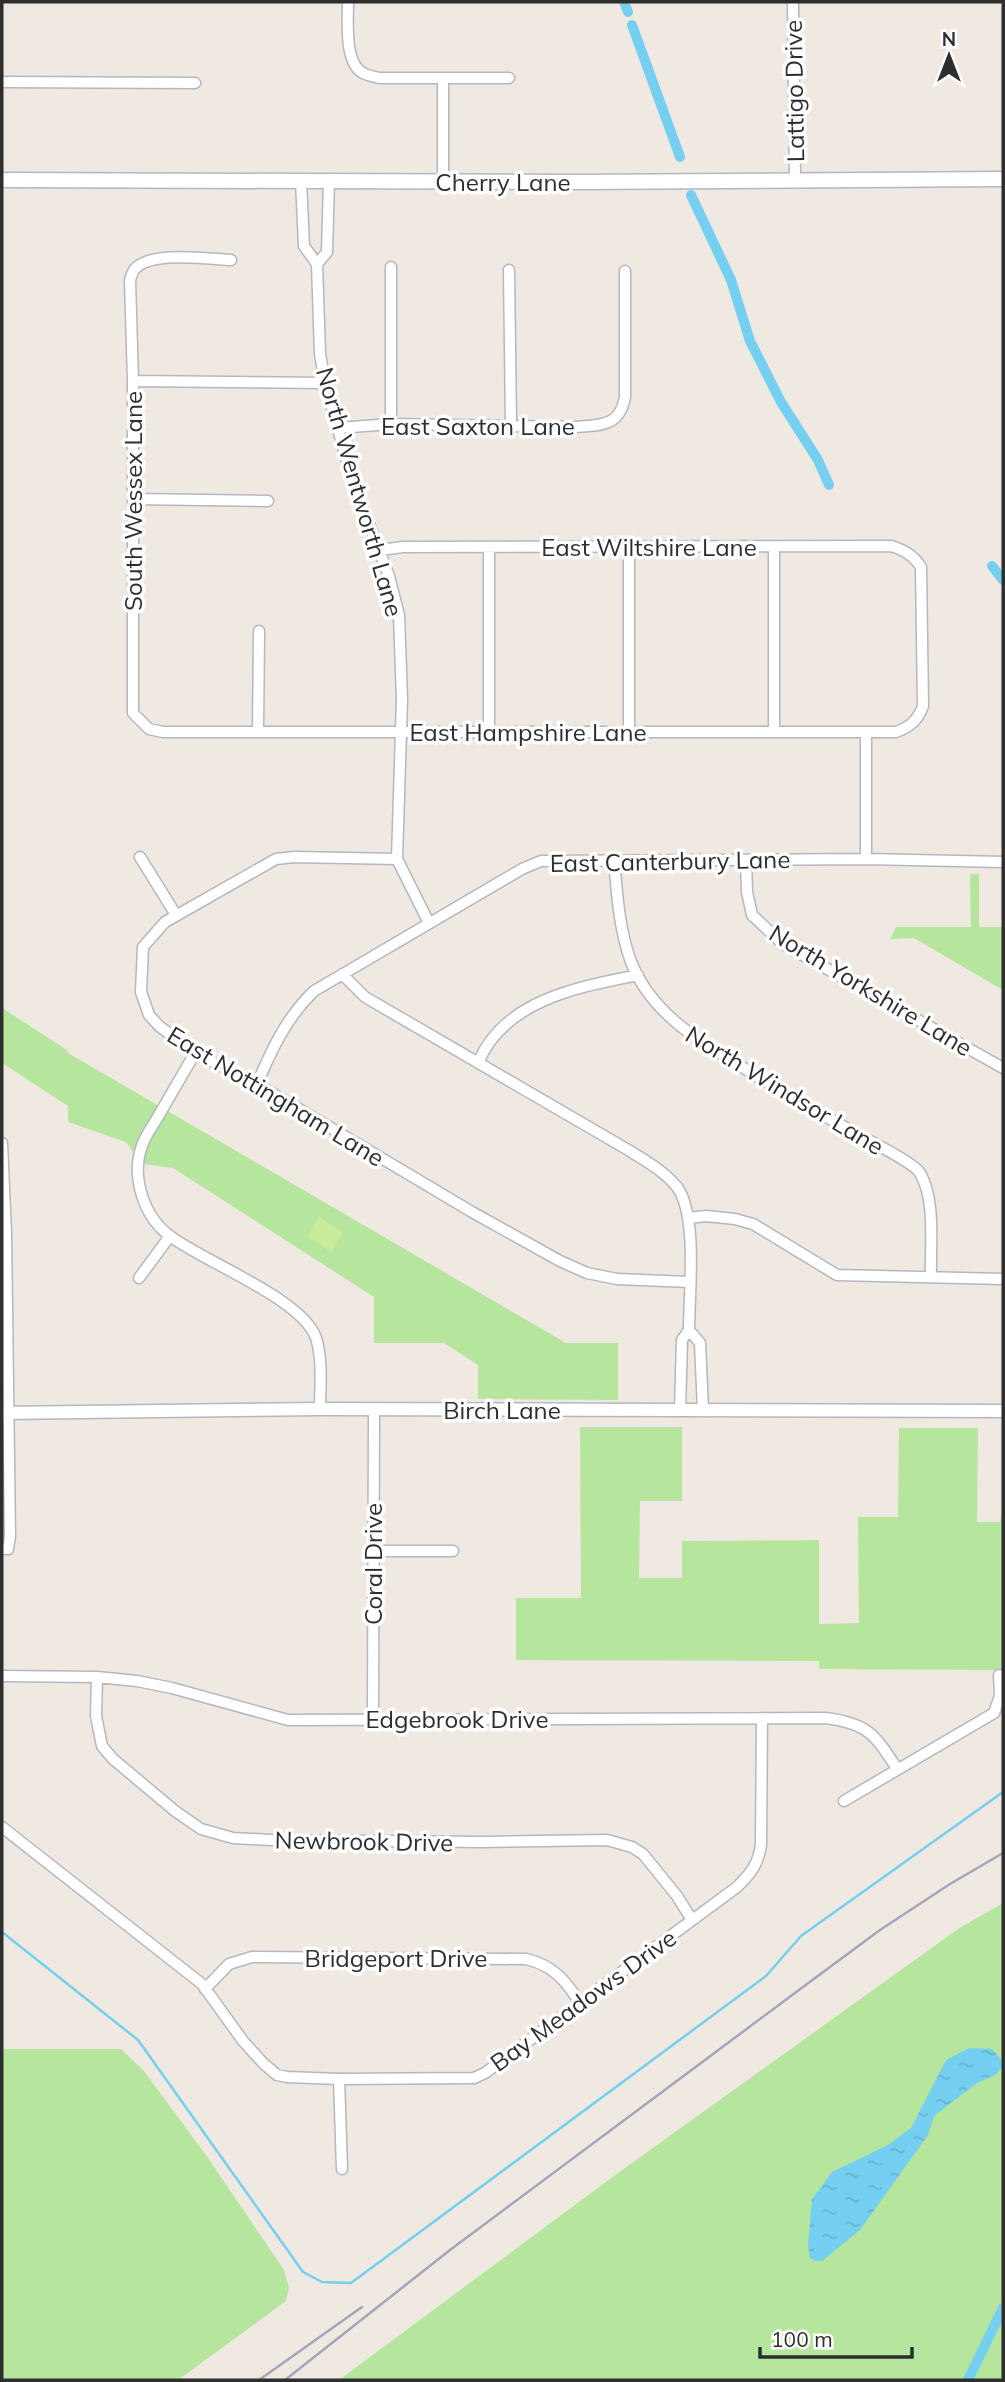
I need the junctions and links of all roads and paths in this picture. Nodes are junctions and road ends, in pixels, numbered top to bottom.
1 (348, 2) edge
2 (793, 2) edge
3 (443, 78) junction
4 (509, 78) dead end
5 (2, 82) edge
6 (195, 83) dead end
7 (2, 180) edge
8 (795, 180) junction
9 (1003, 180) edge
10 (301, 181) junction
11 (329, 181) junction
12 (443, 182) junction
13 (231, 260) dead end
14 (317, 264) junction
15 (391, 267) dead end
16 (509, 270) dead end
17 (625, 271) dead end
18 (133, 381) junction
19 (325, 383) junction
20 (391, 424) junction
21 (511, 426) junction
22 (338, 428) junction
23 (133, 499) junction
24 (268, 501) dead end
25 (629, 546) junction
26 (489, 547) junction
27 (774, 547) junction
28 (380, 550) junction
29 (259, 631) dead end
30 (146, 727) joint
31 (909, 727) joint
32 (489, 731) junction
33 (258, 732) junction
34 (401, 732) junction
35 (629, 732) junction
36 (774, 732) junction
37 (866, 732) junction
38 (140, 857) dead end
39 (397, 859) junction
40 (866, 859) junction
41 (614, 860) junction
42 (746, 861) junction
43 (1003, 862) edge
44 (176, 915) junction
45 (429, 923) junction
46 (342, 974) junction
47 (638, 975) junction
48 (195, 1053) junction
49 (478, 1063) junction
50 (1003, 1068) edge
51 (257, 1084) junction
52 (2, 1143) edge
53 (690, 1218) junction
54 (4, 1233) edge
55 (170, 1236) junction
56 (931, 1277) junction
57 (139, 1278) dead end
58 (1003, 1279) edge
59 (689, 1282) junction
60 (689, 1330) junction
61 (320, 1409) junction
62 (373, 1409) junction
63 (680, 1410) junction
64 (703, 1410) junction
65 (1003, 1411) edge
66 (6, 1413) edge
67 (2, 1549) edge
68 (453, 1551) dead end
69 (373, 1552) junction
70 (999, 1675) dead end
71 (2, 1676) edge
72 (97, 1677) junction
73 (762, 1718) junction
74 (373, 1719) junction
75 (897, 1769) junction
76 (844, 1801) dead end
77 (2, 1828) edge
78 (692, 1920) junction
79 (205, 1989) junction
80 (580, 2003) junction
81 (339, 2079) junction
82 (342, 2169) dead end

1 - 3 street
2 - 8 street, Lattigo Drive
3 - 4 street
3 - 12 street
5 - 6 street
7 - 10 main road, Cherry Lane
8 - 9 main road, Cherry Lane
8 - 12 main road, Cherry Lane
10 - 11 main road, Cherry Lane
10 - 14 street, North Wentworth Lane
11 - 12 main road, Cherry Lane
11 - 14 street, North Wentworth Lane
13 - 18 street, South Wessex Lane
14 - 19 street, North Wentworth Lane
15 - 20 street
16 - 21 street
17 - 21 street, East Saxton Lane
18 - 19 street
18 - 23 street, South Wessex Lane
19 - 22 street, North Wentworth Lane
20 - 21 street, East Saxton Lane
20 - 22 street, East Saxton Lane
22 - 28 street, North Wentworth Lane
23 - 24 street
23 - 30 street, South Wessex Lane
25 - 26 street, East Wiltshire Lane
25 - 27 street, East Wiltshire Lane
25 - 35 street
26 - 28 street, East Wiltshire Lane
26 - 32 street
27 - 31 street, East Wiltshire Lane
27 - 36 street
28 - 34 street, North Wentworth Lane
29 - 33 street
30 - 33 street, East Hampshire Lane
31 - 37 street, East Hampshire Lane
32 - 34 street, East Hampshire Lane
32 - 35 street, East Hampshire Lane
33 - 34 street, East Hampshire Lane
34 - 39 street, North Wentworth Lane
35 - 36 street, East Hampshire Lane
36 - 37 street, East Hampshire Lane
37 - 40 street
38 - 44 street
39 - 44 street, East Nottingham Lane
39 - 45 street, North Wentworth Lane
40 - 42 street, East Canterbury Lane
40 - 43 street, East Canterbury Lane
41 - 42 street, East Canterbury Lane
41 - 45 street, East Canterbury Lane
41 - 47 street, North Windsor Lane
42 - 50 street, North Yorkshire Lane
44 - 48 street, East Nottingham Lane
45 - 46 street, East Canterbury Lane
46 - 49 street
46 - 51 street, East Canterbury Lane
47 - 49 street
47 - 56 street, North Windsor Lane
48 - 51 street, East Nottingham Lane
48 - 55 street
49 - 53 street
51 - 59 street, East Nottingham Lane
52 - 54 street
53 - 56 street
53 - 59 street
54 - 66 street
55 - 57 street
55 - 61 street
56 - 58 street
59 - 60 street
60 - 63 street
60 - 64 street
61 - 62 street, Birch Lane
61 - 66 street, Birch Lane
62 - 63 street, Birch Lane
62 - 69 street, Coral Drive
63 - 64 street, Birch Lane
64 - 65 street, Birch Lane
66 - 67 street
68 - 69 street
69 - 74 street, Coral Drive
70 - 75 street
71 - 72 street, Edgebrook Drive
72 - 74 street, Edgebrook Drive
72 - 78 street, Newbrook Drive
73 - 74 street, Edgebrook Drive
73 - 75 street, Edgebrook Drive
73 - 78 street, Bay Meadows Drive
75 - 76 street
77 - 79 street, Bay Meadows Drive
78 - 80 street, Bay Meadows Drive
79 - 80 street, Bridgeport Drive
79 - 81 street, Bay Meadows Drive
80 - 81 street, Bay Meadows Drive
81 - 82 street

